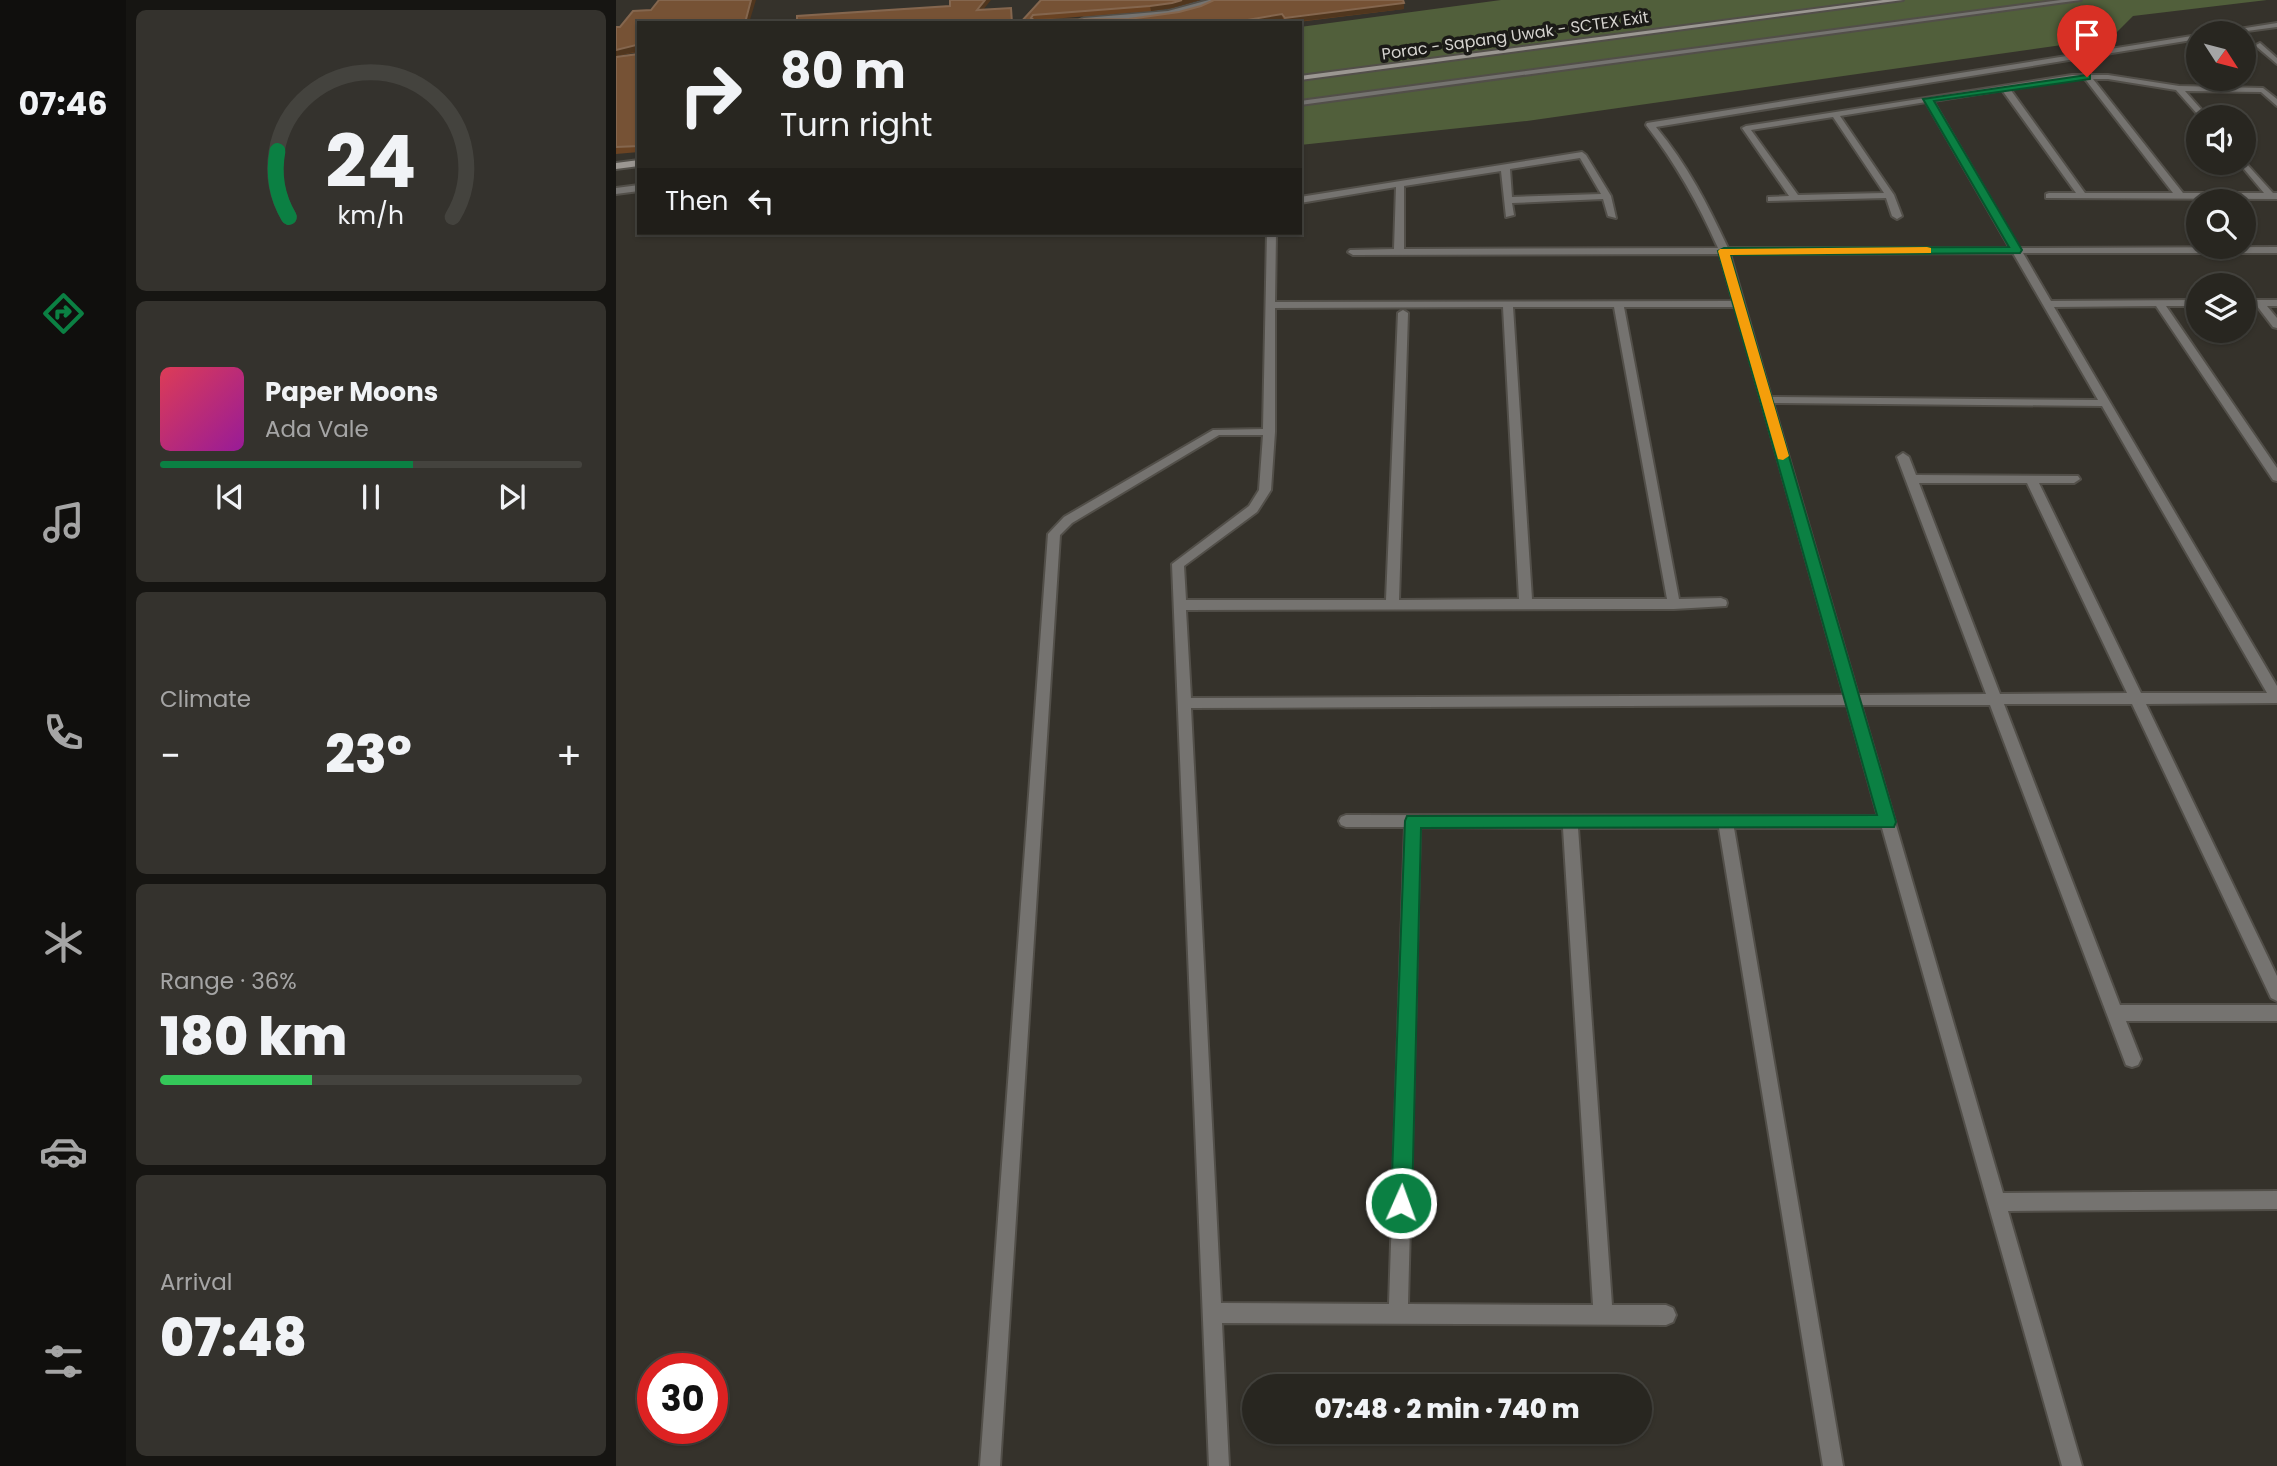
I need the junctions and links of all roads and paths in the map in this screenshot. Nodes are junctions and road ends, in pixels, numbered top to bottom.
1 (1216, 0) edge
2 (1899, 0) edge
3 (2077, 0) edge
4 (1078, 21) edge
5 (2277, 25) edge
6 (2256, 28) edge
7 (2186, 39) edge
8 (2277, 44) edge
9 (2277, 62) edge
10 (2087, 77) junction
11 (1302, 78) edge
12 (2004, 87) junction
13 (2179, 88) junction
14 (1928, 99) junction
15 (1302, 103) edge
16 (2277, 104) edge
17 (2194, 105) edge
18 (1835, 114) junction
19 (637, 163) edge
20 (616, 166) edge
21 (1505, 167) junction
22 (2254, 175) edge
23 (1400, 184) junction
24 (637, 188) edge
25 (616, 191) edge
26 (1890, 195) junction
27 (1607, 196) junction
28 (2049, 196) dead end
29 (2082, 196) junction
30 (2180, 196) junction
31 (2274, 196) edge
32 (1795, 198) junction
33 (1771, 199) dead end
34 (1302, 200) edge
35 (1508, 200) junction
36 (1509, 215) dead end
37 (1613, 216) dead end
38 (1897, 216) dead end
39 (1271, 235) edge
40 (2017, 250) junction
41 (2277, 250) edge
42 (1724, 251) junction
43 (1353, 252) dead end
44 (1399, 252) junction
45 (2159, 303) junction
46 (2186, 303) edge
47 (2256, 303) edge
48 (2260, 303) junction
49 (2277, 303) edge
50 (1619, 304) junction
51 (1739, 304) junction
52 (2048, 304) junction
53 (1270, 305) junction
54 (1507, 305) junction
55 (1403, 313) dead end
56 (2277, 325) edge
57 (1767, 400) junction
58 (2105, 403) junction
59 (1269, 432) junction
60 (1903, 457) dead end
61 (2277, 478) edge
62 (1912, 479) junction
63 (2031, 479) junction
64 (2074, 479) dead end
65 (1721, 603) dead end
66 (1392, 604) junction
67 (1526, 604) junction
68 (1674, 604) junction
69 (1180, 605) junction
70 (2136, 698) junction
71 (2277, 698) edge
72 (1853, 699) junction
73 (1995, 699) junction
74 (1184, 703) junction
75 (1346, 821) dead end
76 (1413, 821) junction
77 (1570, 821) junction
78 (1725, 821) junction
79 (1888, 822) junction
80 (2277, 993) edge
81 (2115, 1013) junction
82 (2277, 1013) edge
83 (2132, 1059) dead end
84 (2277, 1200) edge
85 (1997, 1202) junction
86 (1398, 1312) junction
87 (1212, 1313) junction
88 (1603, 1313) junction
89 (1666, 1315) dead end
90 (990, 1466) edge
91 (1219, 1466) edge
92 (1833, 1466) edge
93 (2073, 1466) edge

1 - 4 street
2 - 11 main road, Porac - Sapang Uwak - SCTEX Exit
3 - 15 street
5 - 6 street
7 - 42 street
8 - 9 street
10 - 12 street
10 - 13 street
10 - 30 street
12 - 14 street
12 - 29 street
13 - 16 street
13 - 17 street
14 - 18 street
14 - 40 street
18 - 26 street
18 - 32 street
19 - 20 main road
21 - 23 street
21 - 27 street
21 - 35 street
22 - 31 street
23 - 34 street
23 - 44 street
24 - 25 street
26 - 32 street
26 - 38 street
27 - 35 street
27 - 37 street
28 - 29 street
29 - 30 street
30 - 31 street
32 - 33 street
35 - 36 street
39 - 53 street
40 - 41 street
40 - 42 street
40 - 52 street
42 - 44 street
42 - 51 street
43 - 44 street
45 - 46 street
45 - 52 street
45 - 61 street
47 - 48 street
48 - 49 street
48 - 56 street
50 - 51 street
50 - 54 street
50 - 68 street
51 - 57 street
52 - 58 street
53 - 54 street
53 - 59 street
54 - 67 street
55 - 66 street
57 - 58 street
57 - 72 street
58 - 71 street
59 - 69 street
59 - 90 street
60 - 62 street
62 - 63 street
62 - 73 street
63 - 64 street
63 - 70 street
65 - 68 street
66 - 67 street
66 - 69 street
67 - 68 street
69 - 74 street
70 - 71 street
70 - 73 street
70 - 80 street
72 - 73 street
72 - 74 street
72 - 79 street
73 - 81 street
74 - 87 street
75 - 76 street
76 - 77 street
76 - 86 street
77 - 78 street
77 - 88 street
78 - 79 street
78 - 92 street
79 - 85 street
81 - 82 street
81 - 83 street
84 - 85 street
85 - 93 street
86 - 87 street
86 - 88 street
87 - 91 street
88 - 89 street

